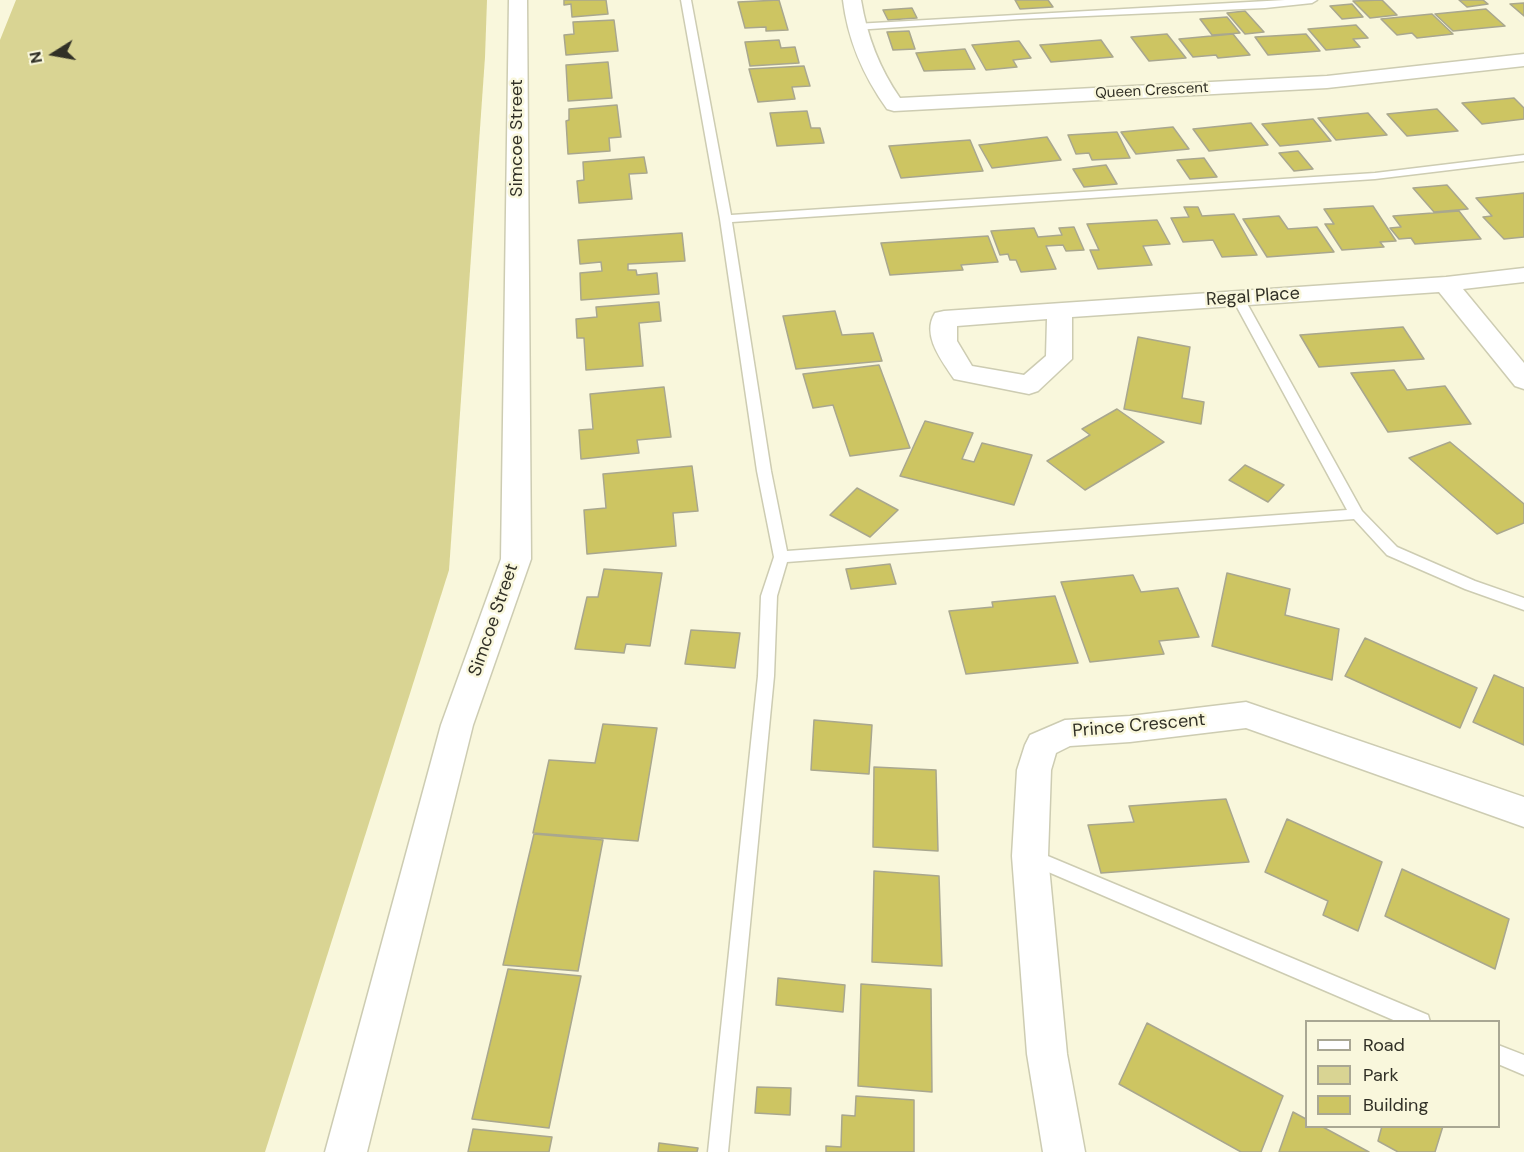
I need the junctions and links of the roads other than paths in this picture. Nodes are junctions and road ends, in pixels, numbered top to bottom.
1 (518, 0) edge
2 (686, 0) edge
3 (852, 0) edge
4 (1312, 0) edge
5 (855, 27) junction
6 (1524, 60) edge
7 (1524, 158) edge
8 (726, 219) junction
9 (1524, 275) edge
10 (1446, 284) junction
11 (1238, 298) junction
12 (1060, 310) junction
13 (1524, 380) edge
14 (1357, 514) junction
15 (781, 557) junction
16 (1524, 604) edge
17 (1524, 812) edge
18 (1030, 856) junction
19 (1416, 1020) edge
20 (1500, 1055) edge
21 (1524, 1065) edge
22 (346, 1152) edge
23 (718, 1152) edge
24 (1064, 1152) edge

1 - 22 street, Simcoe Street
2 - 8 lane
3 - 5 street, Queen Crescent
4 - 5 lane
5 - 6 street, Queen Crescent
7 - 8 lane
8 - 15 lane
9 - 10 street, Regal Place
10 - 11 street, Regal Place
10 - 13 street
11 - 12 street, Regal Place
11 - 14 lane
12 - 12 street, Regal Place
14 - 15 lane
14 - 16 lane
15 - 23 lane
17 - 18 street, Prince Crescent
18 - 19 lane
18 - 24 street, Prince Crescent
20 - 21 lane

